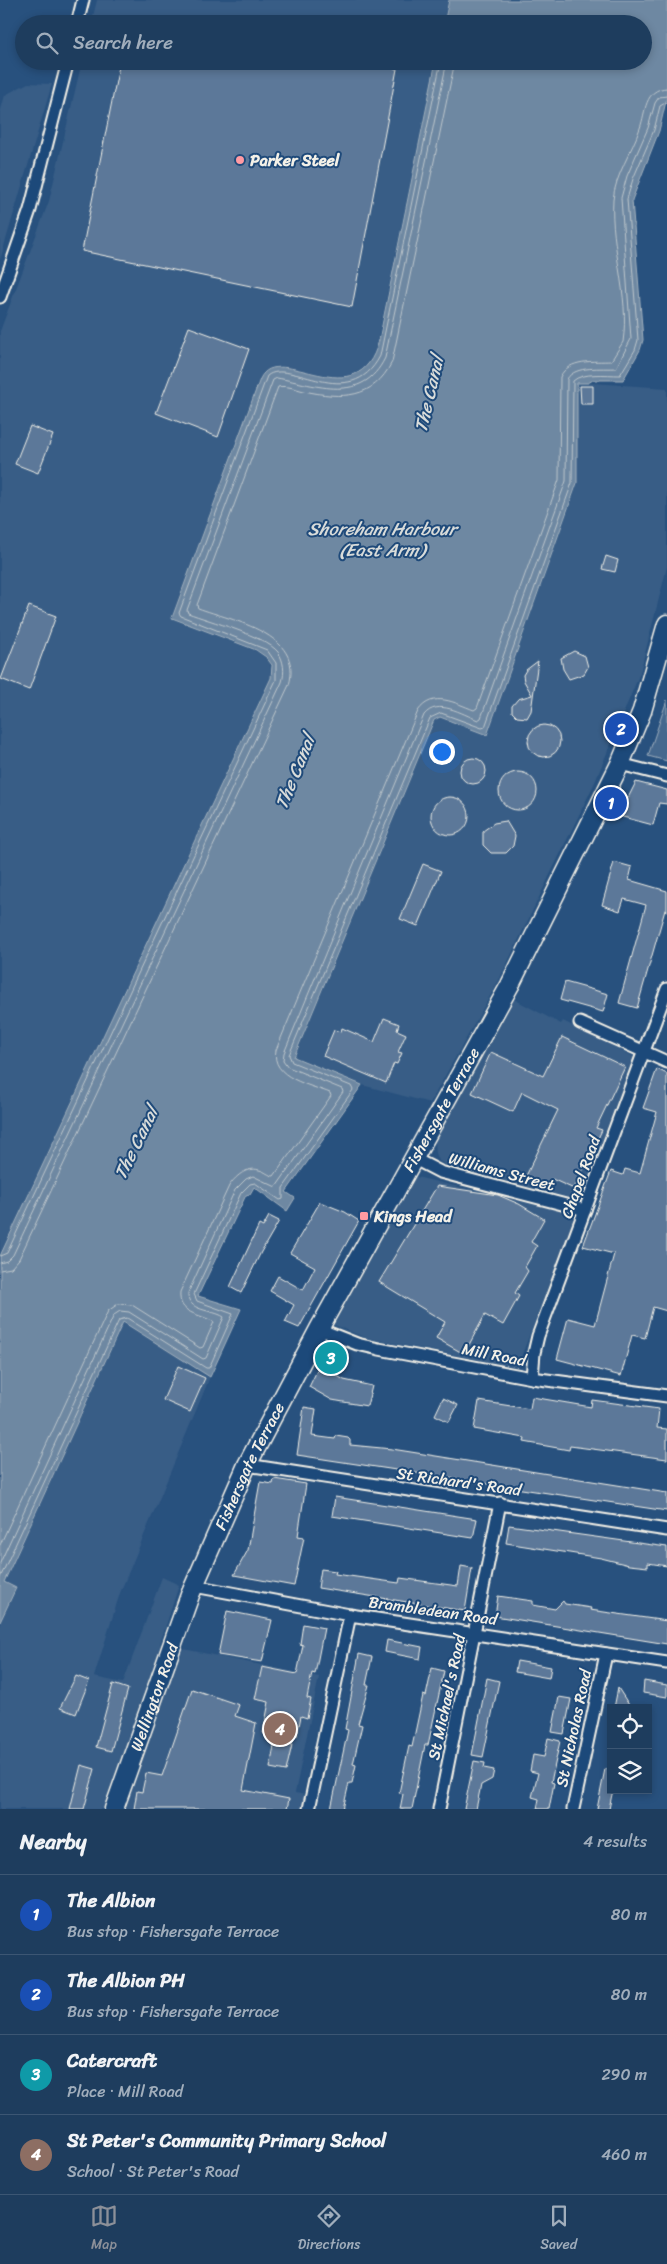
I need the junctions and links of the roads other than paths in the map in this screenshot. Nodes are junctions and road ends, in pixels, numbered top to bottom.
1 (83, 0) edge
2 (79, 15) edge
3 (66, 70) edge
4 (0, 297) edge
5 (667, 624) edge
6 (620, 764) junction
7 (667, 776) edge
8 (667, 989) edge
9 (580, 1023) dead end
10 (643, 1052) junction
11 (667, 1062) edge
12 (413, 1158) junction
13 (585, 1210) junction
14 (319, 1329) junction
15 (532, 1378) junction
16 (667, 1396) edge
17 (247, 1465) junction
18 (500, 1503) junction
19 (667, 1530) edge
20 (194, 1586) junction
21 (350, 1615) junction
22 (476, 1633) junction
23 (606, 1654) junction
24 (667, 1663) edge
25 (114, 1809) edge
26 (308, 1809) edge
27 (439, 1809) edge
28 (573, 1809) edge

1 - 2 street
3 - 4 street
5 - 6 main road, Fishersgate Terrace
6 - 7 street
6 - 12 main road, Fishersgate Terrace
8 - 10 street, Chapel Road
9 - 10 street
10 - 11 street
10 - 13 street, Chapel Road
12 - 13 street, Williams Street
12 - 14 main road, Fishersgate Terrace
13 - 15 street, Chapel Road
14 - 15 street, Mill Road
14 - 17 main road, Fishersgate Terrace
15 - 16 street, Mill Road
17 - 18 street, St Richard's Road
17 - 20 main road, Fishersgate Terrace
18 - 19 street, St Richard's Road
18 - 22 street, St Michael's Road
20 - 21 street, Brambledean Road
20 - 25 main road, Wellington Road
21 - 22 street, Brambledean Road
21 - 26 street
22 - 23 street, Brambledean Road
22 - 27 street, St Michael's Road
23 - 24 street, Brambledean Road
23 - 28 street, St Nicholas Road

